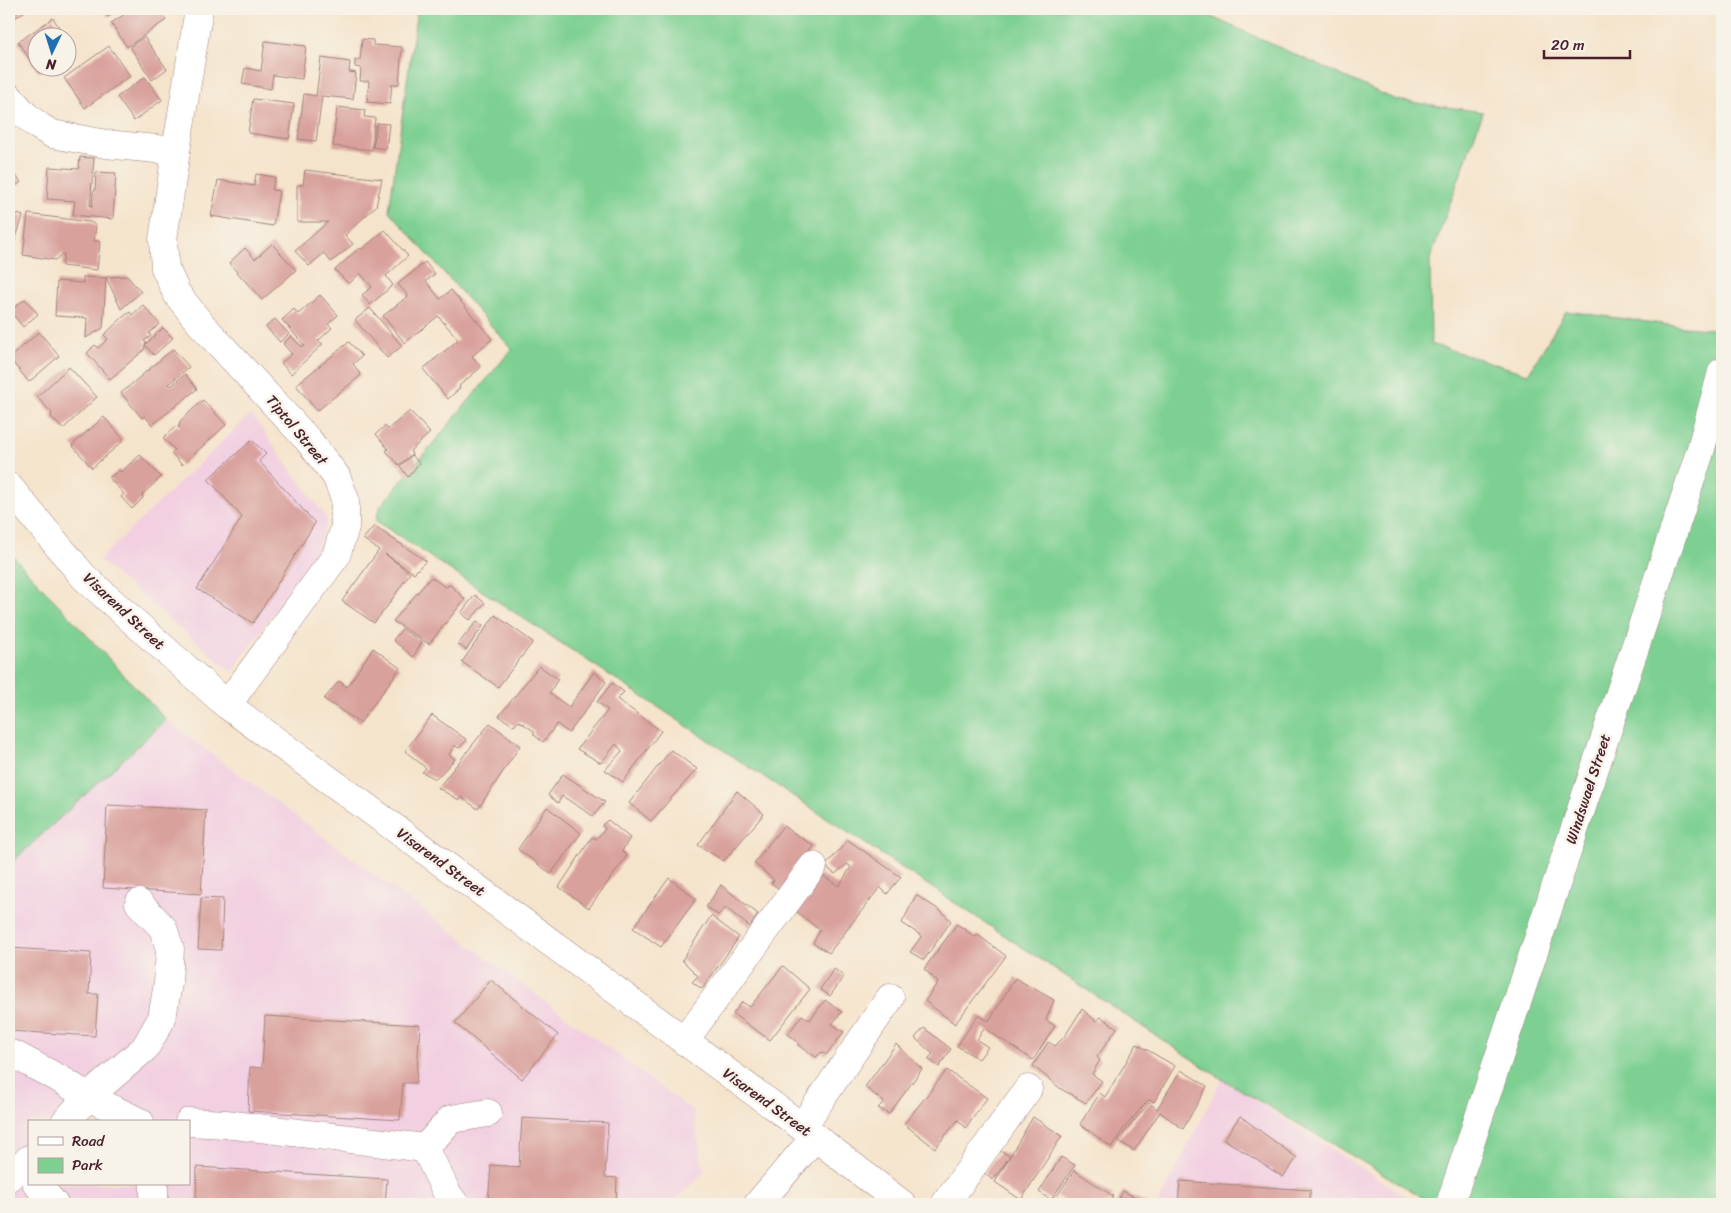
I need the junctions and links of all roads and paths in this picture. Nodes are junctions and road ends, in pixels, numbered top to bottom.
1 (199, 9) edge
2 (9, 97) edge
3 (176, 151) junction
4 (1722, 372) edge
5 (9, 488) edge
6 (227, 705) junction
7 (813, 866) dead end
8 (139, 903) dead end
9 (890, 998) dead end
10 (684, 1041) junction
11 (15, 1055) dead end
12 (1028, 1088) dead end
13 (88, 1098) junction
14 (488, 1112) dead end
15 (67, 1120) edge
16 (136, 1120) edge
17 (190, 1122) edge
18 (808, 1132) junction
19 (425, 1148) junction
20 (38, 1186) edge
21 (154, 1186) edge
22 (448, 1201) edge
23 (54, 1204) edge
24 (154, 1204) edge
25 (758, 1204) edge
26 (902, 1204) edge
27 (945, 1204) edge
28 (1450, 1204) edge

1 - 3 street, Tiptol Street
2 - 3 street
3 - 6 street, Tiptol Street
4 - 28 street, Windswael Street
5 - 6 street, Visarend Street
6 - 10 street, Visarend Street
7 - 10 street
8 - 13 street
9 - 18 street
10 - 18 street, Visarend Street
11 - 13 street
12 - 27 street
13 - 15 street
13 - 16 street
14 - 19 street
17 - 19 street
18 - 25 street
18 - 26 street, Visarend Street
19 - 22 street
20 - 23 street
21 - 24 street

